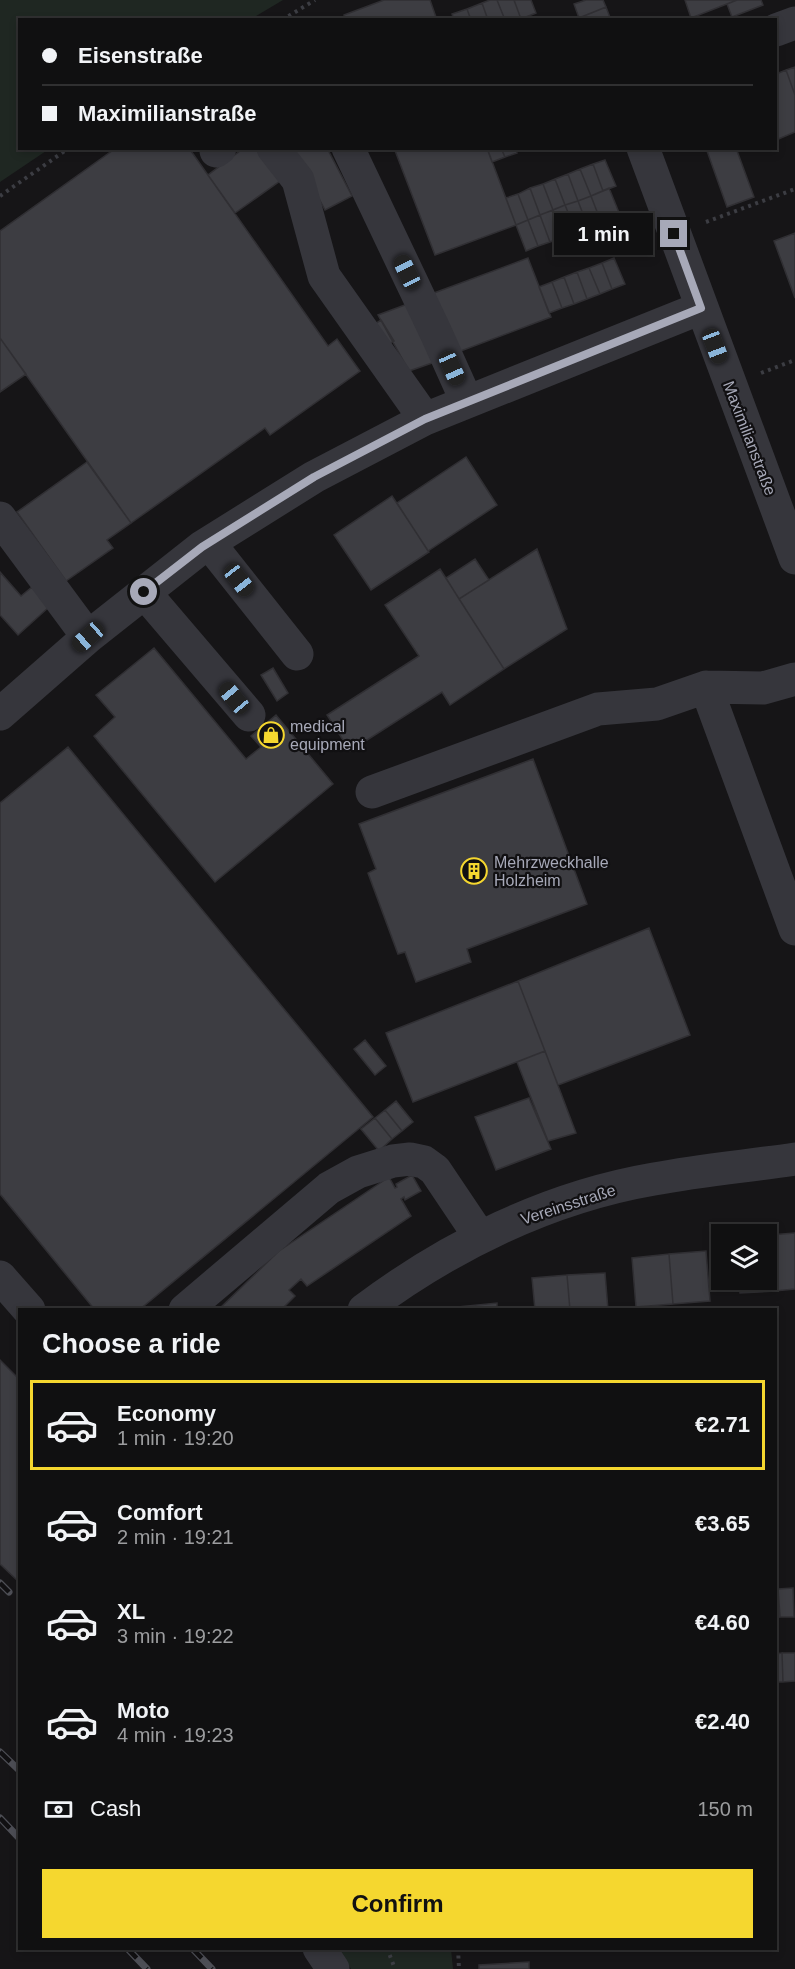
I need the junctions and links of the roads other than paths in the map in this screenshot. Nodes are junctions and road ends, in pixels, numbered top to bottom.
1 (795, 23) edge
2 (777, 30) edge
3 (275, 150) edge
4 (349, 150) edge
5 (644, 150) edge
6 (701, 308) junction
7 (467, 402) junction
8 (425, 419) junction
9 (0, 518) edge
10 (209, 543) junction
11 (795, 558) edge
12 (144, 592) junction
13 (88, 637) junction
14 (297, 654) dead end
15 (795, 679) edge
16 (706, 687) junction
17 (0, 714) edge
18 (249, 715) dead end
19 (372, 792) dead end
20 (795, 929) edge
21 (795, 1159) edge
22 (480, 1237) junction
23 (0, 1277) edge
24 (27, 1308) edge
25 (187, 1308) edge
26 (367, 1308) edge
27 (320, 1950) edge
28 (333, 1969) edge

1 - 2 street
3 - 8 street
4 - 7 street
5 - 6 street, Maximilianstraße
6 - 7 street
6 - 11 street, Maximilianstraße
7 - 8 street
8 - 10 street
9 - 13 street
10 - 12 street
10 - 14 street
12 - 13 street
12 - 18 street
13 - 17 street
15 - 16 street
16 - 19 street
16 - 20 street
21 - 22 street, Vereinsstraße
22 - 25 street
22 - 26 street, Vereinsstraße
23 - 24 street
27 - 28 street

